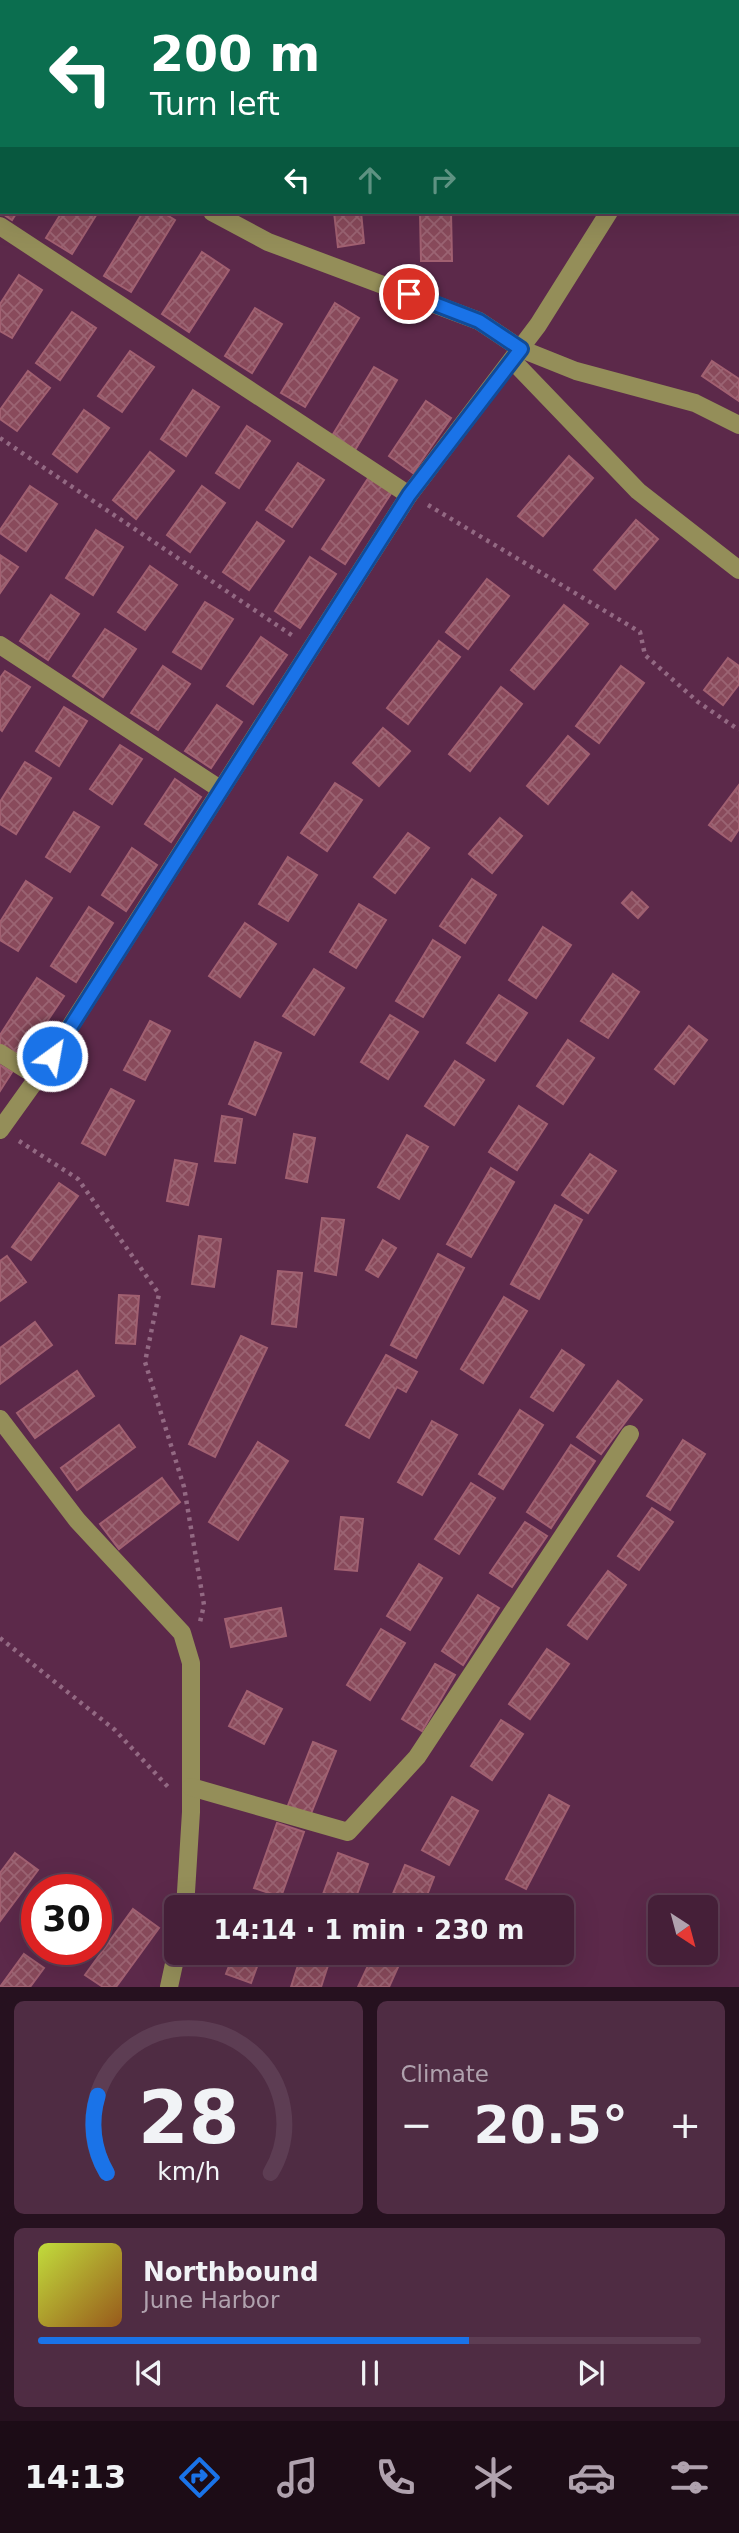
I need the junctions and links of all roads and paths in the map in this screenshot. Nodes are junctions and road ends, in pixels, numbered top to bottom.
1 (216, 214) edge
2 (609, 214) edge
3 (0, 226) edge
4 (517, 355) junction
5 (739, 425) edge
6 (0, 438) edge
7 (409, 495) junction
8 (739, 570) edge
9 (0, 645) edge
10 (311, 648) junction
11 (739, 730) edge
12 (220, 789) junction
13 (0, 1053) edge
14 (38, 1077) junction
15 (0, 1129) edge
16 (0, 1419) edge
17 (629, 1434) dead end
18 (0, 1638) edge
19 (191, 1663) junction
20 (191, 1787) junction
21 (191, 1812) junction
22 (186, 1895) edge
23 (174, 1965) edge
24 (169, 1987) edge

1 - 4 street
2 - 4 street
3 - 7 street
4 - 5 street
4 - 7 street
4 - 8 street
6 - 10 path
7 - 10 street
7 - 11 path
9 - 12 street
10 - 12 street
12 - 14 street
13 - 14 street
14 - 15 street
15 - 19 path
16 - 19 street
17 - 20 street
18 - 21 path
19 - 20 street
20 - 21 street
21 - 22 street
23 - 24 street

